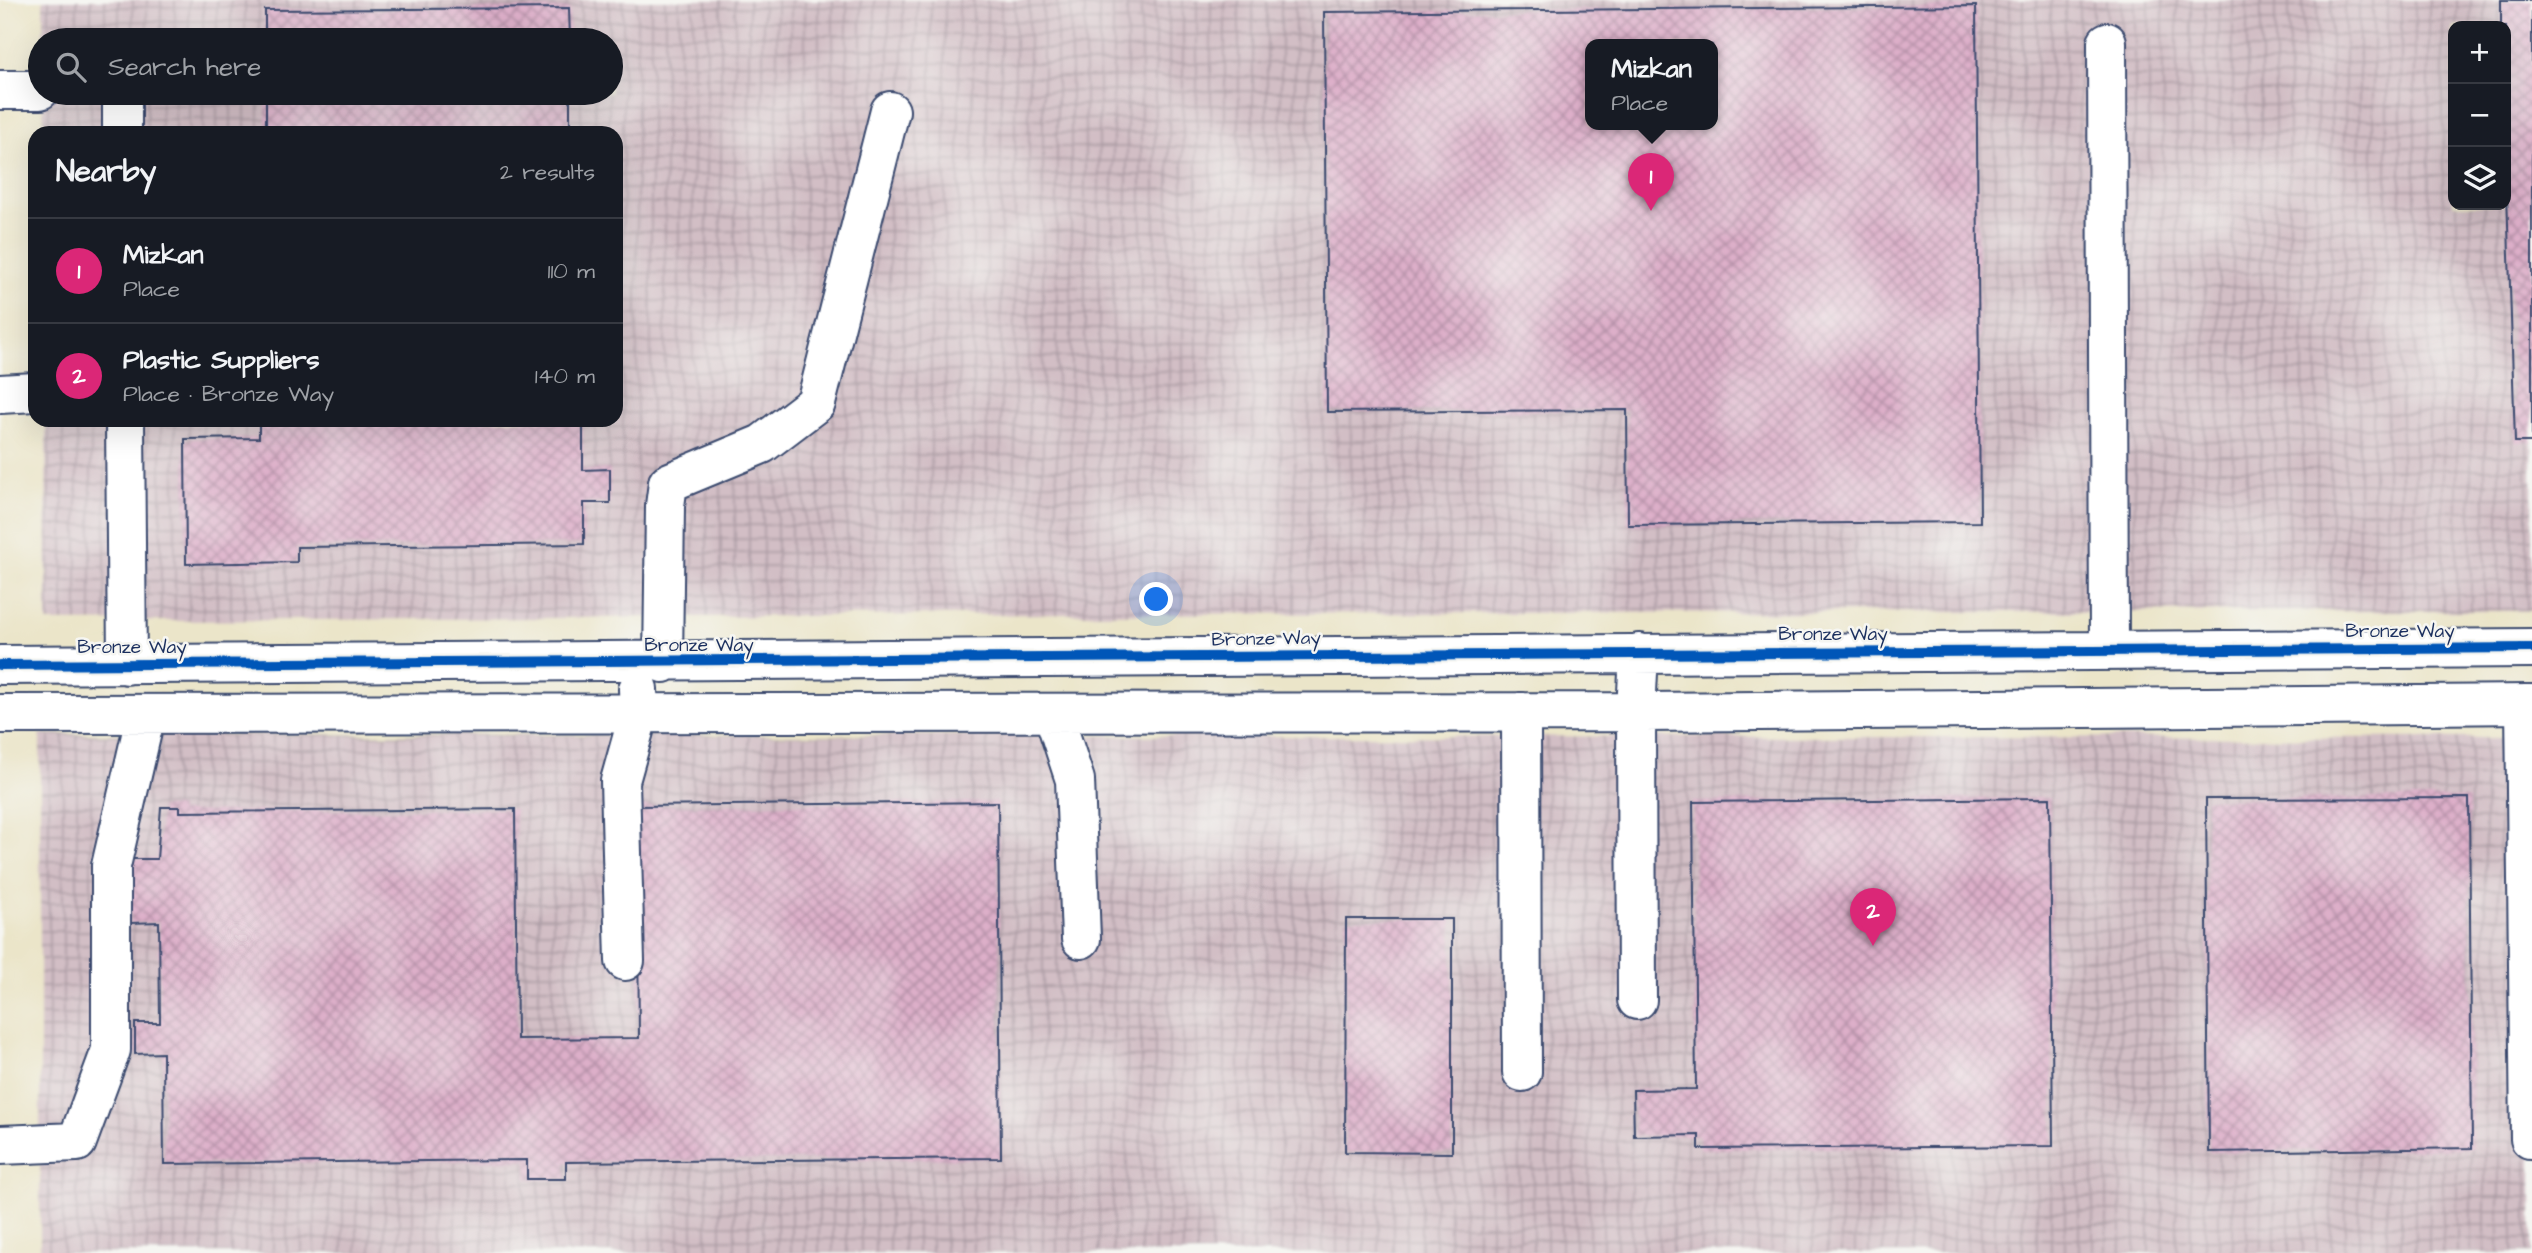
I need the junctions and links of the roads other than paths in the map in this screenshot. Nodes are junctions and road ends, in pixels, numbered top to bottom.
1 (2107, 42) dead end
2 (0, 90) edge
3 (28, 90) edge
4 (122, 105) edge
5 (890, 111) dead end
6 (122, 126) edge
7 (28, 392) edge
8 (0, 394) edge
9 (125, 427) edge
10 (2532, 648) edge
11 (2109, 650) junction
12 (1639, 653) junction
13 (651, 663) junction
14 (0, 665) edge
15 (127, 665) junction
16 (2528, 704) edge
17 (1521, 712) junction
18 (1636, 712) junction
19 (639, 713) junction
20 (1053, 713) junction
21 (0, 714) edge
22 (146, 714) junction
23 (1081, 939) dead end
24 (625, 961) dead end
25 (1637, 1000) dead end
26 (1522, 1072) dead end
27 (2530, 1139) edge
28 (0, 1145) edge

1 - 11 street
2 - 3 street
4 - 6 street
5 - 13 street
7 - 8 street
9 - 15 street
10 - 11 street, Bronze Way
11 - 12 street, Bronze Way
12 - 13 street, Bronze Way
12 - 18 street
13 - 15 street, Bronze Way
13 - 19 street
14 - 15 street, Bronze Way
16 - 18 street
16 - 27 street
17 - 18 street
17 - 20 street
17 - 26 street
18 - 25 street
19 - 20 street
19 - 22 street
19 - 24 street
20 - 23 street
21 - 22 street
22 - 28 street

